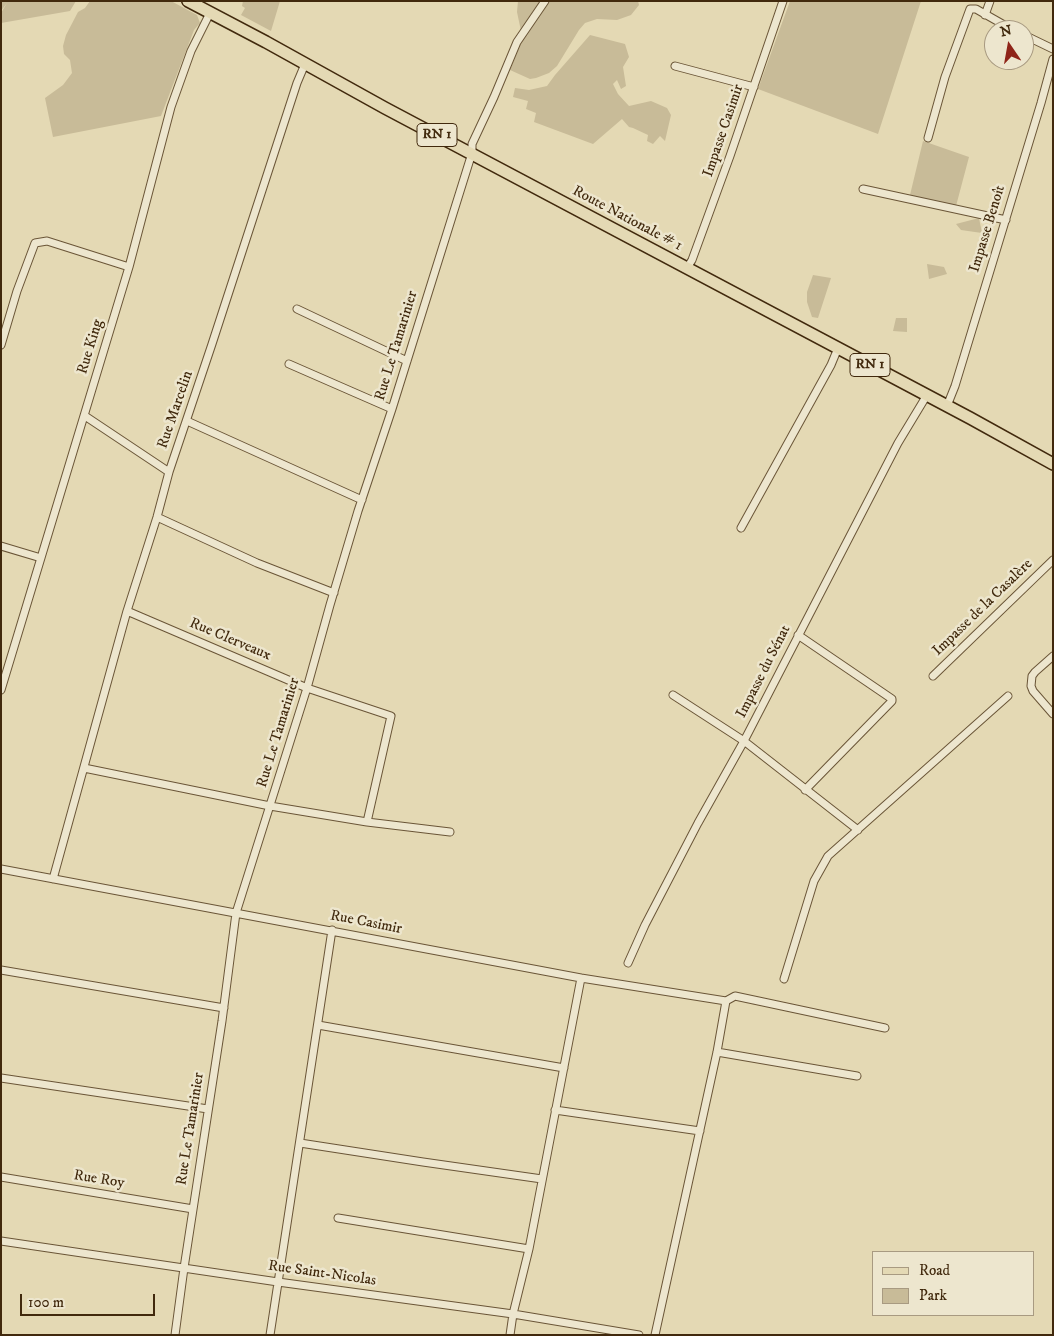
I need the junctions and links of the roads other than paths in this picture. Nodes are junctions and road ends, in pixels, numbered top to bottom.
1 (188, 1) edge
2 (545, 1) edge
3 (783, 1) edge
4 (990, 1) edge
5 (210, 13) junction
6 (985, 15) junction
7 (994, 20) edge
8 (1034, 40) edge
9 (1053, 49) edge
10 (1053, 60) edge
11 (305, 64) junction
12 (675, 66) dead end
13 (754, 87) junction
14 (928, 138) dead end
15 (472, 153) junction
16 (863, 189) dead end
17 (1006, 220) junction
18 (129, 267) junction
19 (687, 268) junction
20 (296, 309) dead end
21 (1, 345) edge
22 (838, 348) junction
23 (406, 361) junction
24 (289, 364) dead end
25 (927, 395) junction
26 (947, 406) junction
27 (392, 410) junction
28 (85, 416) junction
29 (187, 421) junction
30 (1053, 464) edge
31 (169, 472) junction
32 (362, 500) junction
33 (156, 517) junction
34 (741, 528) dead end
35 (1, 546) edge
36 (40, 558) junction
37 (1053, 560) edge
38 (334, 593) junction
39 (127, 611) junction
40 (798, 635) junction
41 (1053, 656) edge
42 (933, 676) dead end
43 (308, 688) junction
44 (1, 690) edge
45 (673, 694) dead end
46 (1008, 696) dead end
47 (1053, 714) edge
48 (744, 742) junction
49 (84, 768) junction
50 (806, 790) junction
51 (270, 806) junction
52 (367, 822) junction
53 (858, 830) junction
54 (450, 832) dead end
55 (1, 869) edge
56 (53, 879) junction
57 (236, 913) junction
58 (332, 930) junction
59 (628, 963) dead end
60 (1, 970) edge
61 (581, 978) junction
62 (784, 979) dead end
63 (726, 1001) junction
64 (224, 1008) junction
65 (318, 1025) junction
66 (885, 1028) dead end
67 (717, 1052) junction
68 (564, 1068) junction
69 (857, 1076) dead end
70 (1, 1078) edge
71 (208, 1109) junction
72 (555, 1110) junction
73 (700, 1131) junction
74 (300, 1143) junction
75 (1, 1177) edge
76 (542, 1179) junction
77 (193, 1209) junction
78 (338, 1218) dead end
79 (1, 1241) edge
80 (529, 1249) junction
81 (184, 1268) junction
82 (278, 1282) junction
83 (513, 1314) junction
84 (175, 1335) edge
85 (270, 1335) edge
86 (510, 1335) edge
87 (639, 1335) edge
88 (655, 1335) edge

1 - 5 main road, Route Nationale # 1 / RN 1
2 - 15 street, Rue Le Tamarinier
3 - 13 street, Impasse Casimir
4 - 6 street
5 - 11 main road, Route Nationale # 1 / RN 1
5 - 18 street, Rue King
6 - 7 street
6 - 14 street
8 - 9 street
10 - 17 street, Impasse Benoît
11 - 15 main road, Route Nationale # 1 / RN 1
11 - 29 street, Rue Marcelin
12 - 13 street
13 - 19 street, Impasse Casimir
15 - 19 main road, Route Nationale # 1 / RN 1
15 - 23 street, Rue Le Tamarinier
16 - 17 street
17 - 26 street, Impasse Benoît
18 - 21 street
18 - 28 street, Rue King
19 - 22 main road, Route Nationale # 1 / RN 1
20 - 23 street
22 - 25 main road, Route Nationale # 1 / RN 1
22 - 34 street
23 - 27 street, Rue Le Tamarinier
24 - 27 street
25 - 26 main road, Route Nationale # 1 / RN 1
25 - 40 street, Impasse du Sénat
26 - 30 main road, Route Nationale # 1 / RN 1
27 - 32 street, Rue Le Tamarinier
28 - 31 street
28 - 36 street, Rue King
29 - 31 street, Rue Marcelin
29 - 32 street
31 - 33 street, Rue Marcelin
32 - 38 street, Rue Le Tamarinier
33 - 38 street
33 - 39 street, Rue Marcelin
35 - 36 street
36 - 44 street, Rue King
37 - 42 street, Impasse de la Casalère
38 - 43 street, Rue Le Tamarinier
39 - 43 street, Rue Clerveaux
39 - 49 street, Rue Marcelin
40 - 48 street, Impasse du Sénat
40 - 50 street
41 - 47 street
43 - 51 street, Rue Le Tamarinier
43 - 52 street, Rue Clerveaux
45 - 48 street
46 - 53 street
48 - 50 street
48 - 59 street, Impasse du Sénat
49 - 51 street
49 - 56 street, Rue Marcelin
50 - 53 street
51 - 52 street
51 - 57 street, Rue Le Tamarinier
52 - 54 street
53 - 62 street
55 - 56 street, Rue Casimir
56 - 57 street, Rue Casimir
57 - 58 street, Rue Casimir
57 - 64 street, Rue Le Tamarinier
58 - 61 street, Rue Casimir
58 - 65 street
60 - 64 street
61 - 63 street, Rue Casimir
61 - 68 street
63 - 66 street, Rue Casimir
63 - 67 street
64 - 71 street, Rue Le Tamarinier
65 - 68 street
65 - 74 street
67 - 69 street
67 - 73 street
68 - 72 street
70 - 71 street
71 - 77 street, Rue Le Tamarinier
72 - 73 street
72 - 76 street
73 - 88 street
74 - 76 street
74 - 82 street
75 - 77 street, Rue Roy
76 - 80 street
77 - 81 street, Rue Le Tamarinier
78 - 80 street
79 - 81 street, Rue Saint-Nicolas
80 - 83 street
81 - 82 street, Rue Saint-Nicolas
81 - 84 street, Rue Le Tamarinier
82 - 83 street, Rue Saint-Nicolas
82 - 85 street
83 - 86 street
83 - 87 street, Rue Saint-Nicolas

